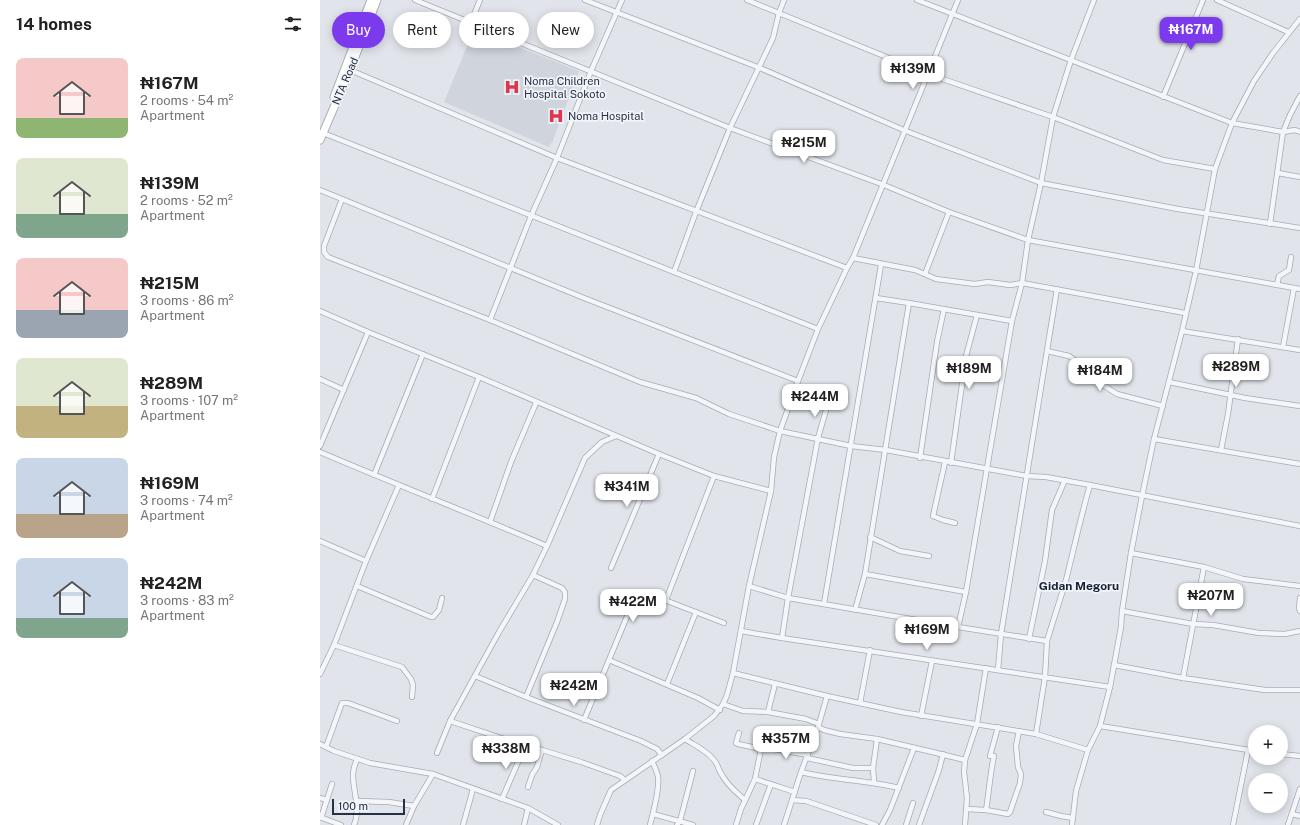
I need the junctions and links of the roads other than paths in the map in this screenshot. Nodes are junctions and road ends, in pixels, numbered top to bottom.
1 (371, 0) edge
2 (377, 0) edge
3 (415, 0) edge
4 (480, 0) edge
5 (585, 0) edge
6 (622, 0) edge
7 (747, 0) edge
8 (784, 0) edge
9 (918, 0) edge
10 (958, 0) edge
11 (1094, 0) edge
12 (1203, 0) edge
13 (1217, 0) edge
14 (475, 12) edge
15 (617, 13) junction
16 (779, 13) junction
17 (952, 14) junction
18 (459, 17) edge
19 (1300, 19) edge
20 (1288, 32) junction
21 (529, 46) edge
22 (1071, 60) junction
23 (760, 68) junction
24 (350, 70) junction
25 (591, 72) junction
26 (928, 74) junction
27 (1163, 96) junction
28 (1300, 96) edge
29 (1053, 117) junction
30 (1232, 122) junction
31 (730, 128) junction
32 (906, 131) junction
33 (1283, 132) junction
34 (1300, 132) edge
35 (321, 135) edge
36 (557, 158) junction
37 (1215, 169) junction
38 (1278, 173) junction
39 (1300, 177) edge
40 (1040, 182) junction
41 (884, 185) junction
42 (320, 190) edge
43 (342, 199) junction
44 (696, 212) junction
45 (949, 212) junction
46 (1207, 213) junction
47 (532, 216) junction
48 (1270, 224) junction
49 (1300, 228) edge
50 (1028, 240) junction
51 (1291, 257) dead end
52 (854, 258) junction
53 (882, 264) junction
54 (512, 268) junction
55 (847, 268) junction
56 (1196, 271) junction
57 (674, 272) junction
58 (926, 274) junction
59 (1022, 283) junction
60 (1277, 285) junction
61 (1294, 288) junction
62 (1057, 289) junction
63 (1300, 289) edge
64 (876, 298) junction
65 (909, 302) junction
66 (944, 309) junction
67 (320, 311) edge
68 (1185, 313) junction
69 (978, 315) junction
70 (490, 320) junction
71 (1012, 321) junction
72 (818, 328) junction
73 (1182, 331) junction
74 (368, 332) junction
75 (1238, 339) junction
76 (1283, 347) junction
77 (1300, 350) edge
78 (1047, 351) junction
79 (423, 354) junction
80 (479, 377) junction
81 (320, 379) edge
82 (798, 381) junction
83 (1169, 382) junction
84 (344, 390) junction
85 (1231, 395) junction
86 (536, 403) junction
87 (828, 403) dead end
88 (1163, 406) junction
89 (1300, 406) edge
90 (780, 431) junction
91 (616, 436) junction
92 (818, 438) junction
93 (1154, 439) junction
94 (320, 446) edge
95 (851, 446) junction
96 (886, 450) junction
97 (1221, 450) junction
98 (320, 452) edge
99 (659, 454) junction
100 (920, 458) junction
101 (948, 462) junction
102 (1300, 464) edge
103 (987, 469) junction
104 (374, 475) junction
105 (714, 476) junction
106 (1027, 476) junction
107 (1065, 480) junction
108 (1090, 484) junction
109 (399, 485) junction
110 (771, 491) junction
111 (1142, 496) junction
112 (432, 499) junction
113 (490, 522) junction
114 (954, 523) dead end
115 (1300, 526) edge
116 (870, 537) junction
117 (320, 541) edge
118 (547, 546) junction
119 (1131, 553) junction
120 (929, 556) dead end
121 (366, 561) junction
122 (1204, 567) junction
123 (611, 568) dead end
124 (865, 574) junction
125 (533, 575) junction
126 (357, 586) junction
127 (749, 586) junction
128 (1300, 586) edge
129 (966, 592) junction
130 (442, 598) dead end
131 (788, 598) junction
132 (1300, 598) edge
133 (666, 600) junction
134 (824, 604) junction
135 (855, 610) junction
136 (1122, 611) junction
137 (1300, 611) edge
138 (696, 612) junction
139 (724, 623) dead end
140 (1193, 624) junction
141 (958, 627) junction
142 (741, 631) junction
143 (1300, 632) edge
144 (1001, 634) junction
145 (782, 638) junction
146 (1029, 639) junction
147 (1047, 641) junction
148 (334, 645) junction
149 (870, 650) junction
150 (609, 660) junction
151 (932, 661) junction
152 (1114, 665) junction
153 (986, 668) junction
154 (998, 670) junction
155 (733, 673) junction
156 (320, 674) edge
157 (475, 676) junction
158 (1045, 677) junction
159 (1184, 678) junction
160 (668, 684) junction
161 (775, 684) junction
162 (1110, 687) junction
163 (1300, 690) edge
164 (827, 696) junction
165 (412, 697) dead end
166 (526, 698) junction
167 (860, 703) junction
168 (723, 704) junction
169 (720, 710) junction
170 (768, 712) junction
171 (921, 716) junction
172 (584, 720) junction
173 (397, 721) dead end
174 (450, 722) junction
175 (977, 724) junction
176 (819, 725) junction
177 (1100, 726) junction
178 (998, 728) junction
179 (1019, 731) junction
180 (739, 733) dead end
181 (1036, 734) junction
182 (685, 739) junction
183 (877, 739) junction
184 (320, 744) edge
185 (525, 746) junction
186 (326, 747) junction
187 (914, 748) junction
188 (761, 749) junction
189 (542, 750) junction
190 (1088, 750) junction
191 (1248, 750) joint
192 (437, 753) dead end
193 (942, 754) junction
194 (662, 755) junction
195 (1288, 755) edge
196 (1300, 756) edge
197 (807, 757) junction
198 (357, 759) junction
199 (965, 760) junction
200 (652, 761) junction
201 (873, 768) junction
202 (693, 771) dead end
203 (801, 772) junction
204 (433, 774) junction
205 (755, 779) junction
206 (625, 780) junction
207 (874, 782) junction
208 (332, 784) dead end
209 (771, 784) junction
210 (528, 787) dead end
211 (899, 788) junction
212 (473, 789) junction
213 (1300, 789) edge
214 (795, 792) junction
215 (320, 798) edge
216 (502, 799) junction
217 (327, 800) junction
218 (745, 800) junction
219 (792, 800) junction
220 (356, 801) junction
221 (913, 803) dead end
222 (414, 806) junction
223 (528, 808) junction
224 (966, 809) junction
225 (986, 810) junction
226 (1046, 812) dead end
227 (653, 814) junction
228 (1292, 814) junction
229 (1300, 816) edge
230 (321, 818) edge
231 (1074, 818) junction
232 (551, 823) edge
233 (678, 823) edge
234 (341, 825) edge
235 (354, 825) edge
236 (406, 825) edge
237 (464, 825) edge
238 (524, 825) edge
239 (558, 825) edge
240 (597, 825) edge
241 (650, 825) edge
242 (694, 825) edge
243 (736, 825) edge
244 (756, 825) edge
245 (784, 825) edge
246 (876, 825) edge
247 (882, 825) edge
248 (906, 825) edge
249 (919, 825) edge
250 (965, 825) edge
251 (1072, 825) edge
252 (1232, 825) edge
253 (1288, 825) edge

1 - 35 main road, NTA Road
2 - 24 main road, NTA Road
3 - 18 street
4 - 14 street
5 - 15 street
6 - 15 street
7 - 16 street
8 - 16 street
9 - 17 street
10 - 17 street
11 - 22 street
12 - 27 street
13 - 20 street
15 - 23 street
15 - 25 street
16 - 23 street
16 - 26 street
17 - 22 street
17 - 26 street
19 - 20 street
20 - 30 street
21 - 25 street
22 - 27 street
22 - 29 street
23 - 31 street
23 - 32 street
24 - 35 main road, NTA Road
24 - 36 street
25 - 31 street
25 - 36 street
26 - 29 street
26 - 32 street
27 - 30 street
28 - 33 street
29 - 37 street
29 - 40 street
30 - 33 street
30 - 37 street
31 - 41 street
31 - 44 street
32 - 40 street
32 - 41 street
33 - 34 street
33 - 38 street
35 - 47 street
36 - 44 street
36 - 47 street
37 - 46 street
38 - 39 street
38 - 48 street
40 - 46 street
40 - 50 street
41 - 45 street
41 - 52 street
42 - 43 street
43 - 54 street
43 - 70 street
44 - 55 street
44 - 57 street
45 - 50 street
45 - 58 street
46 - 48 street
46 - 56 street
47 - 54 street
47 - 57 street
48 - 49 street
50 - 56 street
50 - 59 street
51 - 60 street
52 - 53 street
52 - 55 street
53 - 58 street
53 - 64 street
54 - 70 street
54 - 82 street
55 - 72 street
56 - 60 street
56 - 68 street
57 - 72 street
58 - 59 street
59 - 62 street
59 - 71 street
60 - 61 street
61 - 63 street
61 - 76 street
62 - 68 street
62 - 78 street
64 - 65 street
64 - 95 street
65 - 66 street
65 - 96 street
66 - 69 street
66 - 100 street
67 - 74 street
68 - 73 street
69 - 71 street
69 - 101 street
70 - 90 street
71 - 103 street
72 - 82 street
73 - 75 street
73 - 83 street
74 - 79 street
74 - 84 street
75 - 76 street
75 - 85 street
76 - 77 street
78 - 88 street
78 - 106 street
79 - 80 street
79 - 104 street
80 - 86 street
80 - 112 street
81 - 84 street
82 - 90 street
83 - 85 street
83 - 88 street
84 - 94 street
85 - 89 street
85 - 97 street
86 - 91 street
86 - 113 street
87 - 92 street
88 - 93 street
90 - 92 street
90 - 110 street
91 - 99 street
91 - 118 street
92 - 95 street
92 - 131 street
93 - 97 street
93 - 111 street
95 - 96 street
95 - 134 street
96 - 100 street
96 - 116 street
97 - 102 street
98 - 104 street
99 - 105 street
99 - 123 street
100 - 101 street
101 - 103 street
101 - 114 street
103 - 106 street
103 - 129 street
104 - 109 street
105 - 110 street
105 - 133 street
106 - 107 street
106 - 144 street
107 - 108 street
107 - 146 street
108 - 111 street
108 - 147 street
109 - 112 street
109 - 121 street
110 - 127 street
111 - 115 street
111 - 119 street
112 - 113 street
113 - 118 street
116 - 120 street
116 - 124 street
117 - 121 street
118 - 125 street
119 - 122 street
119 - 136 street
121 - 126 street
122 - 128 street
122 - 140 street
124 - 129 street
124 - 135 street
125 - 157 street
125 - 166 street
126 - 130 street
126 - 148 street
127 - 131 street
127 - 142 street
129 - 141 street
131 - 134 street
131 - 145 street
132 - 137 street
133 - 138 street
133 - 150 street
134 - 135 street
135 - 141 street
136 - 140 street
136 - 152 street
138 - 139 street
138 - 160 street
140 - 143 street
140 - 159 street
141 - 144 street
142 - 145 street
142 - 155 street
144 - 146 street
144 - 154 street
145 - 149 street
146 - 147 street
147 - 158 street
148 - 156 street
148 - 165 street
149 - 151 street
149 - 167 street
150 - 160 street
150 - 172 street
151 - 153 street
151 - 171 street
152 - 159 street
152 - 162 street
153 - 154 street
153 - 175 street
154 - 158 street
155 - 161 street
155 - 168 street
157 - 166 street
157 - 174 street
158 - 162 street
158 - 181 street
159 - 163 street
160 - 169 street
161 - 164 street
161 - 170 street
162 - 177 street
164 - 167 street
164 - 176 street
166 - 172 street
167 - 171 street
168 - 169 street
168 - 170 street
169 - 182 street
170 - 176 street
171 - 175 street
172 - 194 street
173 - 186 street
174 - 185 street
174 - 192 street
175 - 178 street
175 - 199 street
176 - 183 street
176 - 197 street
177 - 190 street
177 - 191 street
178 - 179 street
178 - 225 street
179 - 181 street
179 - 225 street
180 - 188 street
181 - 190 street
182 - 194 street
182 - 218 street
183 - 187 street
183 - 201 street
184 - 186 street
185 - 189 street
185 - 216 street
186 - 198 street
187 - 193 street
187 - 211 street
188 - 197 street
188 - 205 street
189 - 206 street
189 - 210 street
190 - 231 street
191 - 252 street
193 - 199 street
193 - 249 street
194 - 200 street
195 - 196 street
197 - 201 street
197 - 203 street
198 - 204 street
198 - 220 street
199 - 224 street
200 - 206 street
200 - 227 street
201 - 207 street
202 - 233 street
203 - 207 street
203 - 214 street
204 - 212 street
204 - 222 street
205 - 209 street
205 - 218 street
206 - 240 street
207 - 211 street
208 - 217 street
209 - 214 street
209 - 244 street
211 - 247 street
212 - 216 street
212 - 237 street
213 - 228 street
214 - 219 street
215 - 217 street
216 - 223 street
217 - 230 street
218 - 243 street
219 - 245 street
219 - 246 street
220 - 222 street
220 - 235 street
221 - 248 street
222 - 236 street
223 - 232 street
223 - 238 street
224 - 225 street
224 - 250 street
226 - 231 street
227 - 233 street
227 - 241 street
228 - 229 street
228 - 253 street
230 - 234 street
231 - 251 street
232 - 239 street
233 - 242 street

